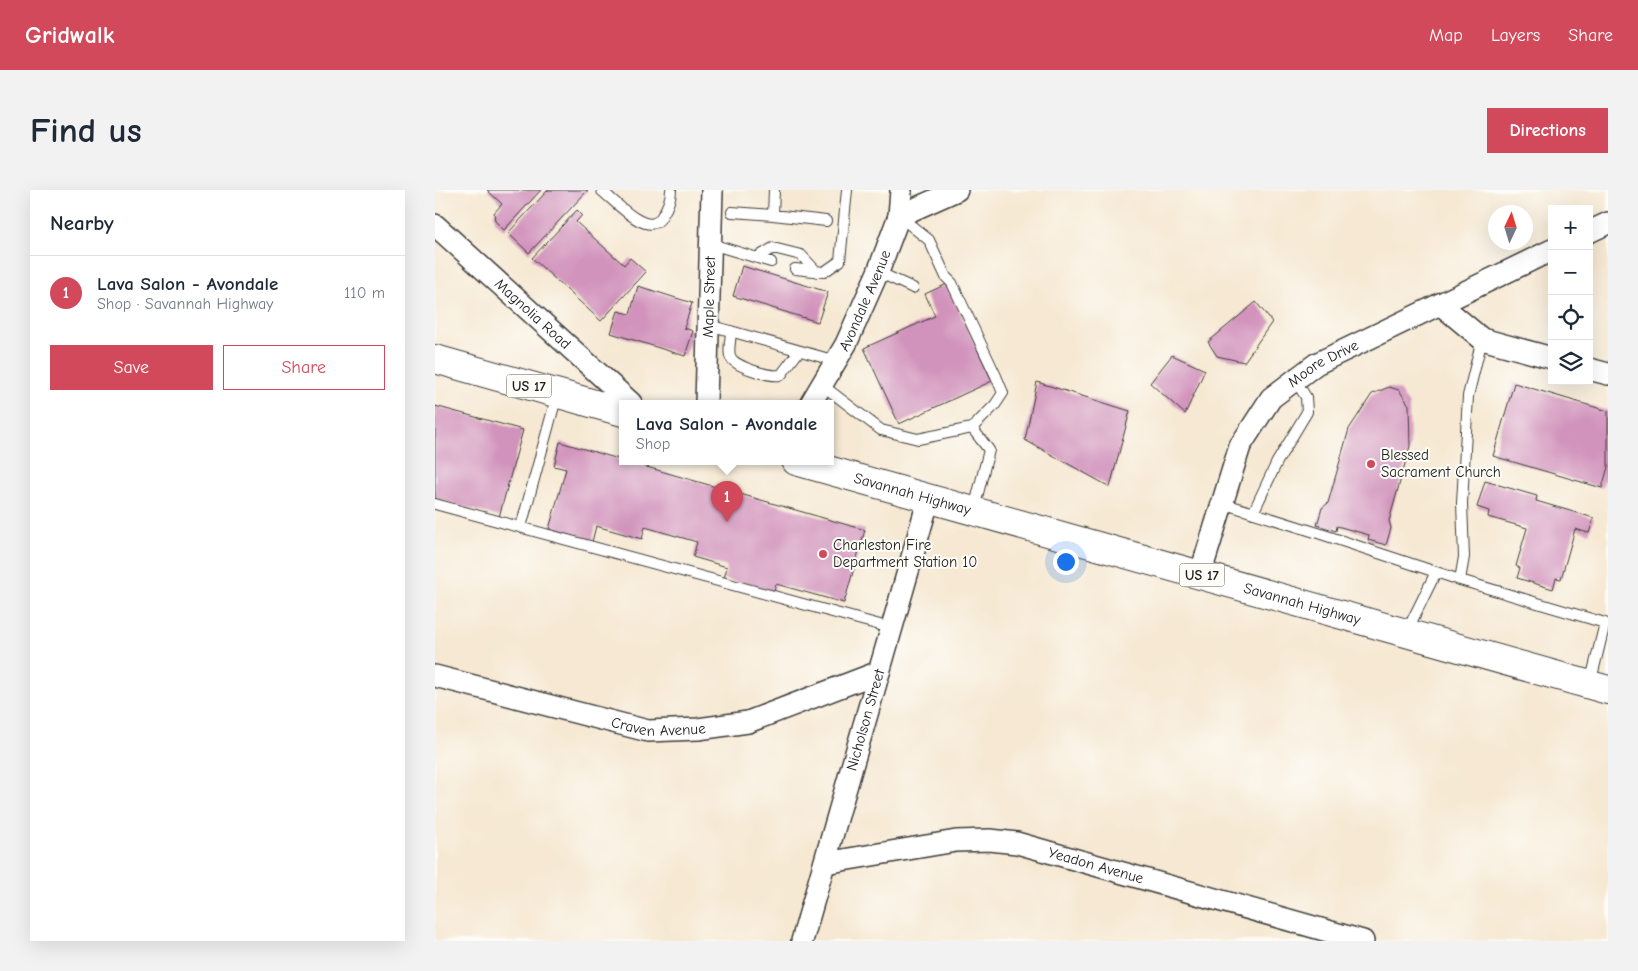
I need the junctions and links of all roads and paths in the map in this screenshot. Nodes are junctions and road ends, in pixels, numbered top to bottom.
1 (671, 190) edge
2 (712, 190) edge
3 (774, 190) edge
4 (847, 190) edge
5 (901, 190) edge
6 (957, 190) edge
7 (602, 191) edge
8 (732, 212) dead end
9 (773, 215) junction
10 (899, 216) junction
11 (826, 221) dead end
12 (1608, 223) edge
13 (435, 226) edge
14 (1593, 230) edge
15 (711, 244) junction
16 (1548, 252) edge
17 (758, 257) junction
18 (770, 266) dead end
19 (817, 272) junction
20 (878, 272) junction
21 (794, 273) dead end
22 (913, 288) dead end
23 (1440, 304) junction
24 (709, 325) junction
25 (731, 331) junction
26 (1482, 339) junction
27 (799, 350) junction
28 (1548, 357) edge
29 (435, 359) edge
30 (836, 361) junction
31 (1593, 370) edge
32 (1608, 374) edge
33 (1295, 380) junction
34 (822, 385) junction
35 (558, 394) junction
36 (628, 400) edge
37 (707, 400) edge
38 (813, 400) edge
39 (619, 411) edge
40 (973, 428) junction
41 (810, 465) edge
42 (929, 498) junction
43 (1222, 503) junction
44 (435, 504) edge
45 (973, 511) junction
46 (1253, 513) junction
47 (521, 527) junction
48 (1436, 572) junction
49 (1200, 575) junction
50 (1460, 580) junction
51 (891, 628) junction
52 (1406, 633) junction
53 (879, 672) junction
54 (435, 676) edge
55 (1599, 687) edge
56 (825, 863) junction
57 (802, 941) edge
58 (1363, 941) edge

1 - 7 lane
2 - 15 street, Maple Street
3 - 9 lane
4 - 19 lane
5 - 10 street, Avondale Avenue
6 - 10 street
8 - 9 lane
9 - 11 lane
10 - 20 street, Avondale Avenue
10 - 40 lane
12 - 14 street
13 - 36 street, Magnolia Road
15 - 17 lane
15 - 24 street, Maple Street
16 - 23 street, Moore Drive
17 - 18 lane
17 - 19 lane
19 - 21 lane
20 - 22 lane
20 - 30 street, Avondale Avenue
23 - 26 street
23 - 33 street, Moore Drive
24 - 25 lane
24 - 37 street, Maple Street
25 - 27 lane
25 - 27 lane
26 - 28 street
26 - 50 lane
27 - 30 lane
29 - 35 highway, US 17
30 - 34 street, Avondale Avenue
31 - 32 street
33 - 43 street, Moore Drive
33 - 46 lane
34 - 38 street, Avondale Avenue
34 - 40 lane
35 - 39 highway, US 17
35 - 47 lane
40 - 45 lane
41 - 42 highway, Savannah Highway / US 17
42 - 45 highway, Savannah Highway / US 17
42 - 51 street, Nicholson Street
43 - 46 lane
43 - 49 street, Moore Drive
44 - 47 lane
45 - 49 highway, Savannah Highway / US 17
46 - 48 lane
47 - 51 lane
48 - 50 lane
48 - 52 lane
49 - 52 highway, Savannah Highway / US 17
50 - 55 lane
51 - 53 street, Nicholson Street
52 - 55 highway, Savannah Highway / US 17
53 - 54 street, Craven Avenue
53 - 56 street, Nicholson Street
56 - 57 street, Nicholson Street
56 - 58 street, Yeadon Avenue

